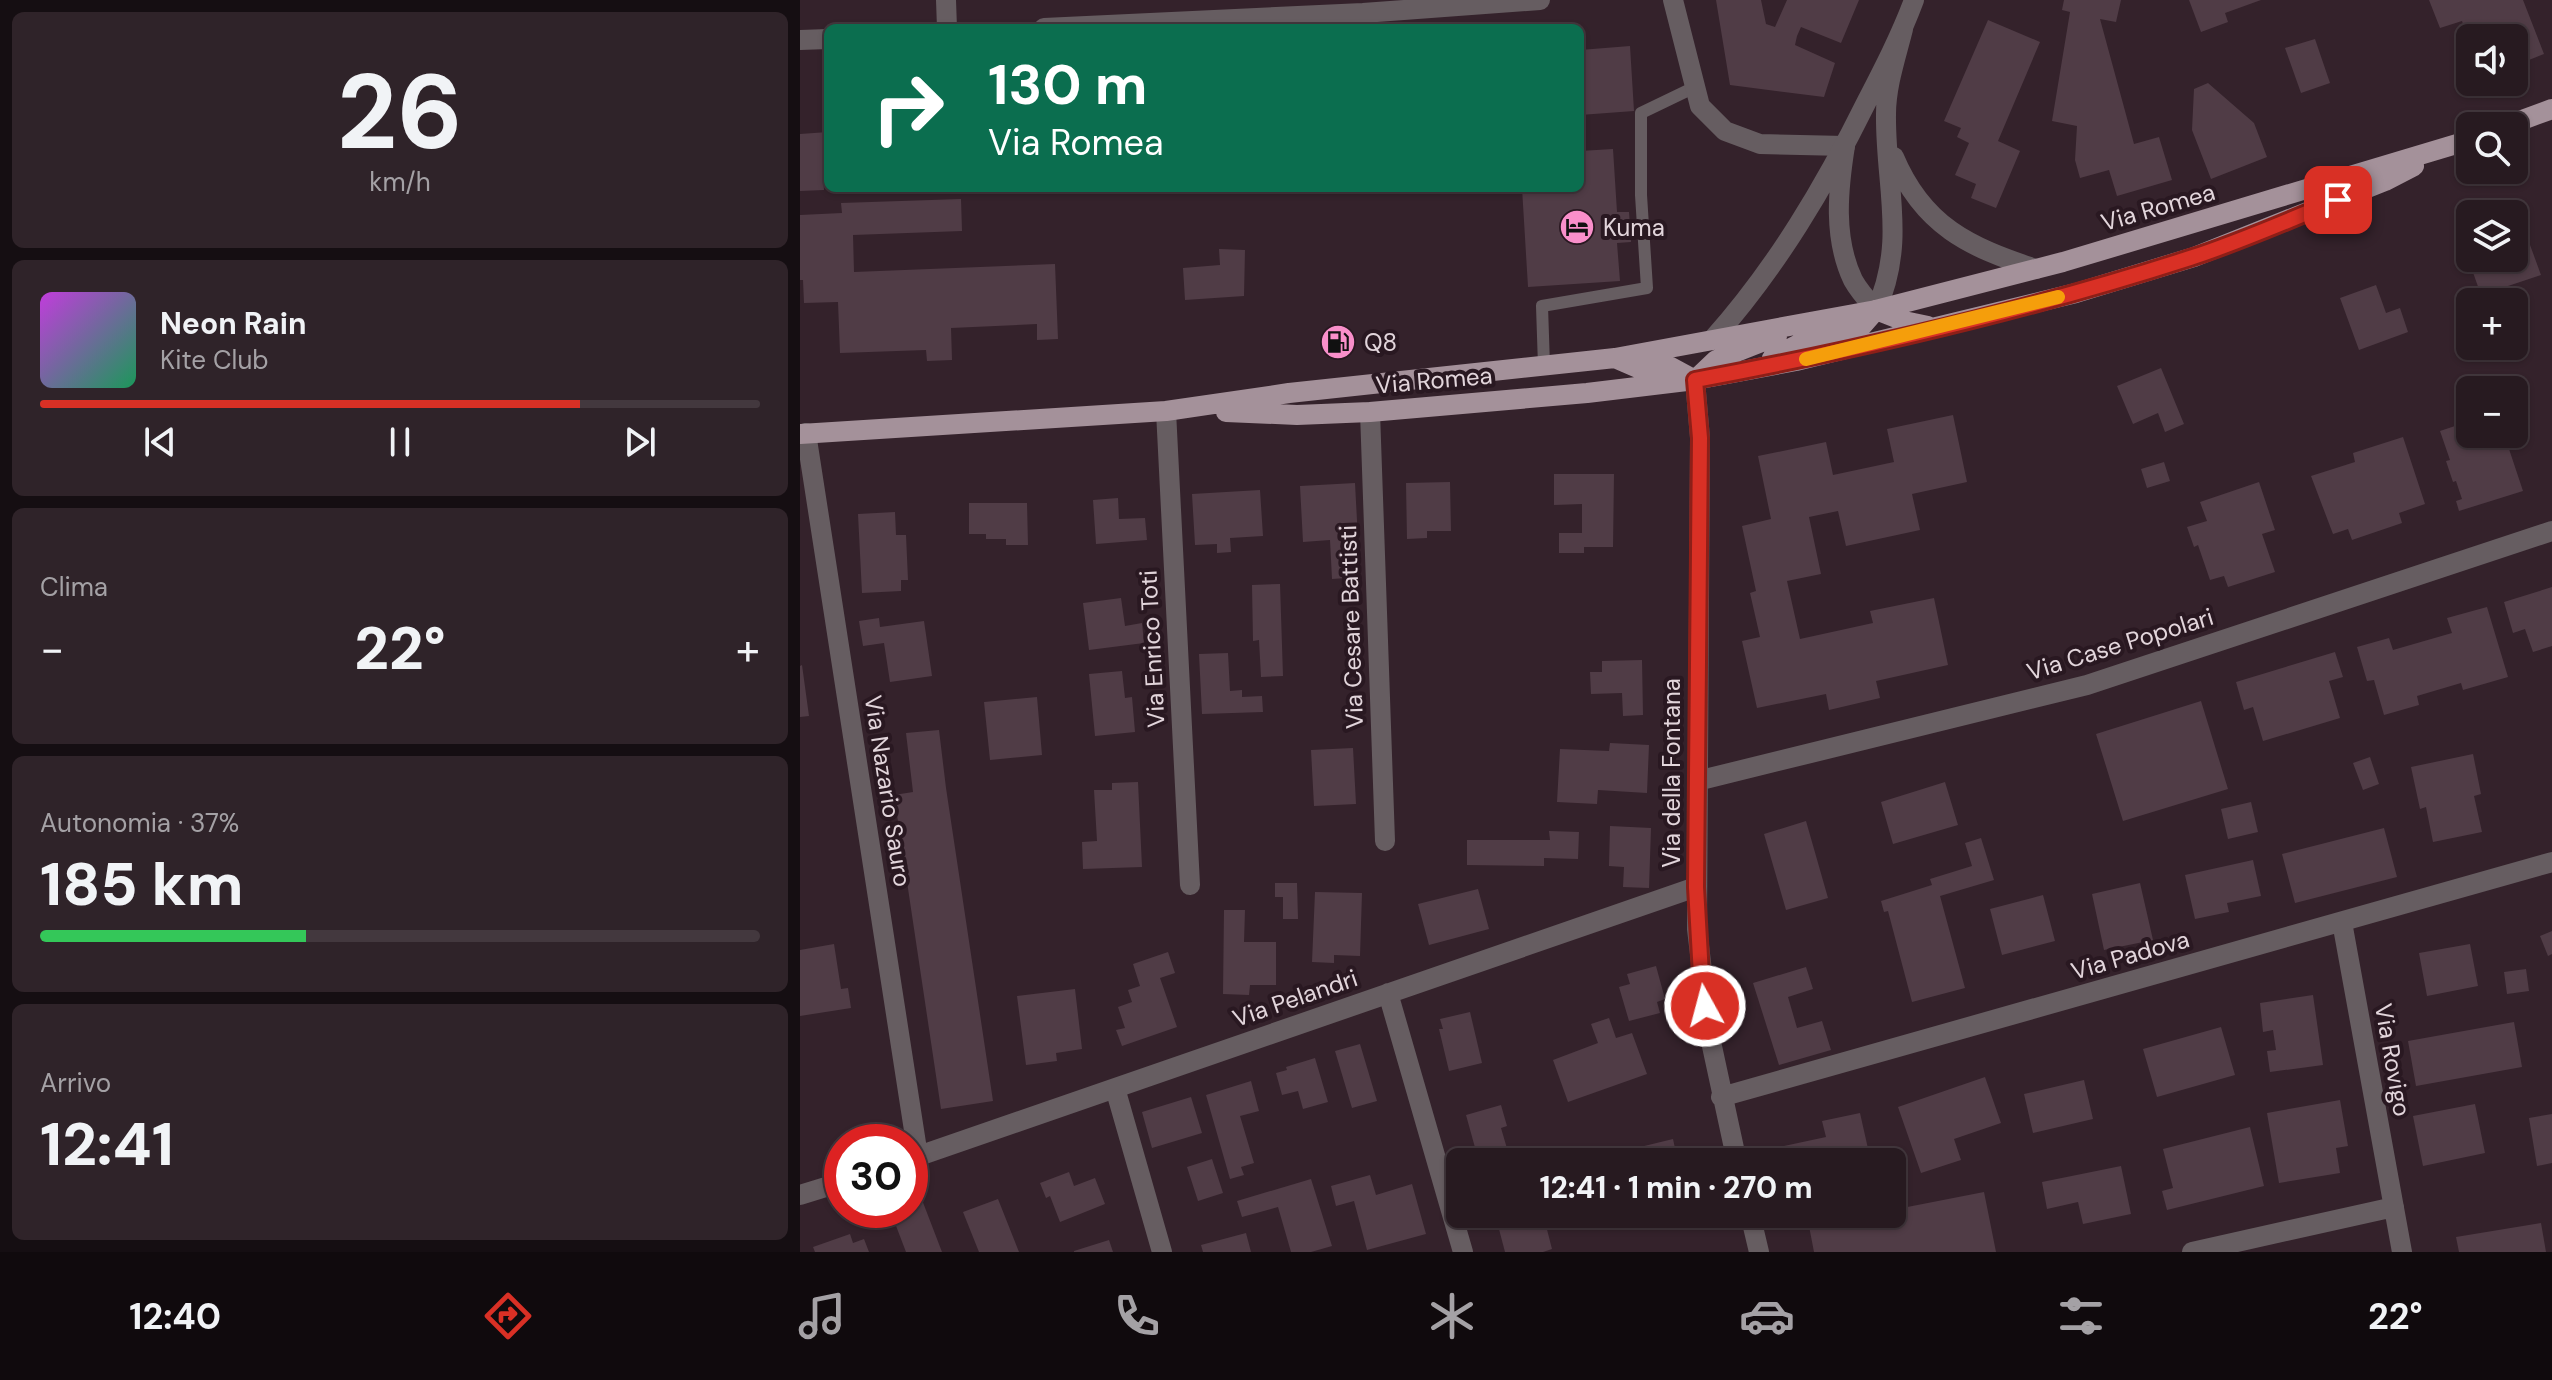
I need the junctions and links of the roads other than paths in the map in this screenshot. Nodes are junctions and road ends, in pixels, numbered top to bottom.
1 (946, 0) edge
2 (1540, 0) edge
3 (1673, 0) edge
4 (1914, 0) edge
5 (1362, 6) edge
6 (947, 24) edge
7 (1102, 24) edge
8 (1903, 29) junction
9 (824, 39) edge
10 (800, 40) edge
11 (1695, 87) junction
12 (2552, 109) edge
13 (2528, 118) edge
14 (1888, 142) junction
15 (2456, 145) edge
16 (1845, 146) junction
17 (2456, 146) edge
18 (2036, 269) junction
19 (1876, 310) junction
20 (1811, 322) junction
21 (1935, 328) junction
22 (1713, 339) junction
23 (1615, 358) junction
24 (1544, 366) junction
25 (1747, 370) junction
26 (1695, 380) junction
27 (1171, 410) junction
28 (1370, 412) junction
29 (803, 433) edge
30 (2552, 531) edge
31 (1697, 781) junction
32 (1385, 841) dead end
33 (2552, 862) edge
34 (1190, 885) dead end
35 (1696, 887) junction
36 (2342, 922) junction
37 (1388, 993) junction
38 (1115, 1088) junction
39 (1721, 1097) junction
40 (909, 1124) edge
41 (1734, 1148) edge
42 (928, 1153) edge
43 (824, 1188) edge
44 (800, 1195) edge
45 (2394, 1207) junction
46 (1753, 1228) edge
47 (1162, 1252) edge
48 (1463, 1252) edge
49 (1759, 1252) edge
50 (2192, 1252) edge
51 (2402, 1252) edge

1 - 6 street
2 - 5 street
3 - 11 street
4 - 8 street
5 - 7 street
8 - 14 street
8 - 16 street
9 - 10 street
11 - 16 street
11 - 24 lane
12 - 13 main road
14 - 18 street
14 - 19 street
15 - 18 main road, Via Romea
16 - 19 street
16 - 22 street
17 - 21 main road, Via Romea
18 - 19 main road, Via Romea
19 - 20 main road, Via Romea
19 - 21 main road, Via Romea
19 - 25 main road, Via Romea
20 - 22 main road, Via Romea
20 - 26 main road, Via Romea
21 - 25 main road, Via Romea
22 - 23 main road, Via Romea
22 - 26 main road
23 - 24 main road, Via Romea
23 - 26 main road, Via Romea
24 - 27 main road, Via Romea
25 - 26 main road, Via Romea
26 - 28 main road, Via Romea
26 - 31 street, Via della Fontana
27 - 28 main road, Via Romea
27 - 29 main road, Via Romea
27 - 34 street, Via Enrico Toti
28 - 32 street, Via Cesare Battisti
29 - 40 street, Via Nazario Sauro
30 - 31 street, Via Case Popolari
31 - 35 street, Via della Fontana
33 - 36 street, Via Padova
35 - 37 street, Via Pelandri
35 - 39 street, Via della Fontana
36 - 39 street, Via Padova
36 - 45 street, Via Rovigo
37 - 38 street, Via Pelandri
37 - 48 street
38 - 42 street, Via Pelandri
38 - 47 street
39 - 41 street, Via della Fontana
43 - 44 street
45 - 50 street
45 - 51 street, Via Rovigo
46 - 49 street

